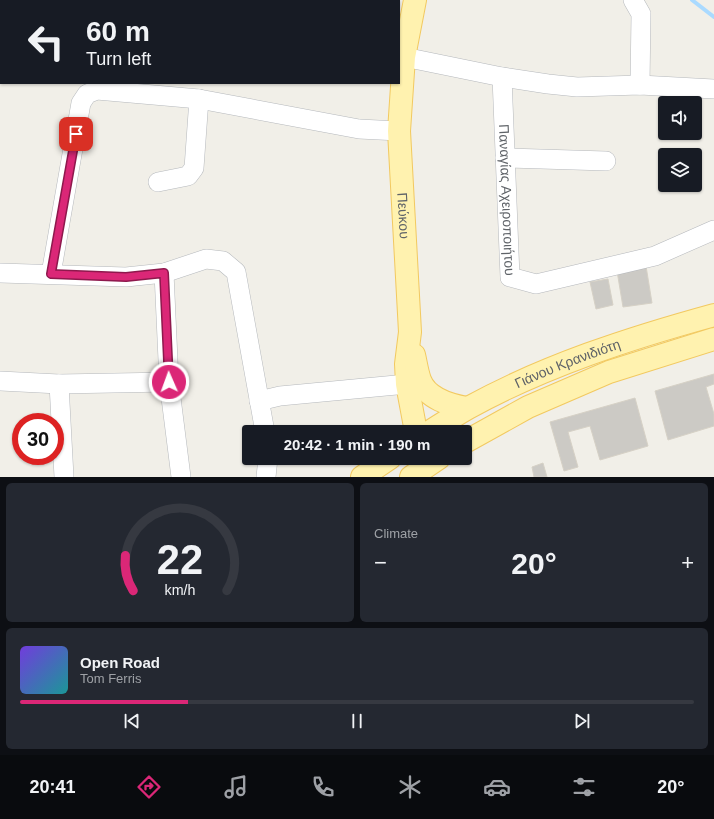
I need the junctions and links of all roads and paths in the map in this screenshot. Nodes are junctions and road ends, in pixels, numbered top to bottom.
1 (415, 0) edge
2 (633, 0) edge
3 (404, 57) junction
4 (502, 77) junction
5 (640, 85) junction
6 (714, 90) edge
7 (199, 99) junction
8 (399, 131) junction
9 (505, 158) junction
10 (606, 162) dead end
11 (158, 182) dead end
12 (714, 230) edge
13 (0, 273) edge
14 (164, 273) junction
15 (51, 274) junction
16 (714, 315) edge
17 (410, 332) junction
18 (714, 339) edge
19 (0, 381) edge
20 (169, 382) junction
21 (58, 384) junction
22 (407, 384) junction
23 (259, 401) junction
24 (468, 408) junction
25 (263, 425) edge
26 (415, 425) edge
27 (440, 425) edge
28 (472, 438) edge
29 (267, 465) edge
30 (380, 465) edge
31 (427, 465) edge
32 (64, 477) edge
33 (181, 477) edge
34 (266, 477) edge
35 (362, 477) edge
36 (411, 477) edge

1 - 3 main road, Πεύκου
2 - 5 street
3 - 4 street
3 - 8 main road, Πεύκου
4 - 5 street
4 - 9 street, Παναγίας Αχειροποιήτου
5 - 6 street
7 - 8 street
7 - 11 street
7 - 15 street
8 - 17 main road, Πεύκου
9 - 10 street
9 - 12 street, Παναγίας Αχειροποιήτου
13 - 15 street
14 - 15 street
14 - 20 street
14 - 23 street
16 - 24 main road, Γιάνου Κρανιδιότη
17 - 22 main road, Πεύκου
17 - 24 main road
18 - 28 main road, Γιάνου Κρανιδιότη
19 - 21 street
20 - 21 street
20 - 33 street
21 - 32 street
22 - 23 street
22 - 26 main road, Πεύκου
23 - 25 street
24 - 27 main road, Γιάνου Κρανιδιότη
29 - 34 street
30 - 35 main road
31 - 36 main road

